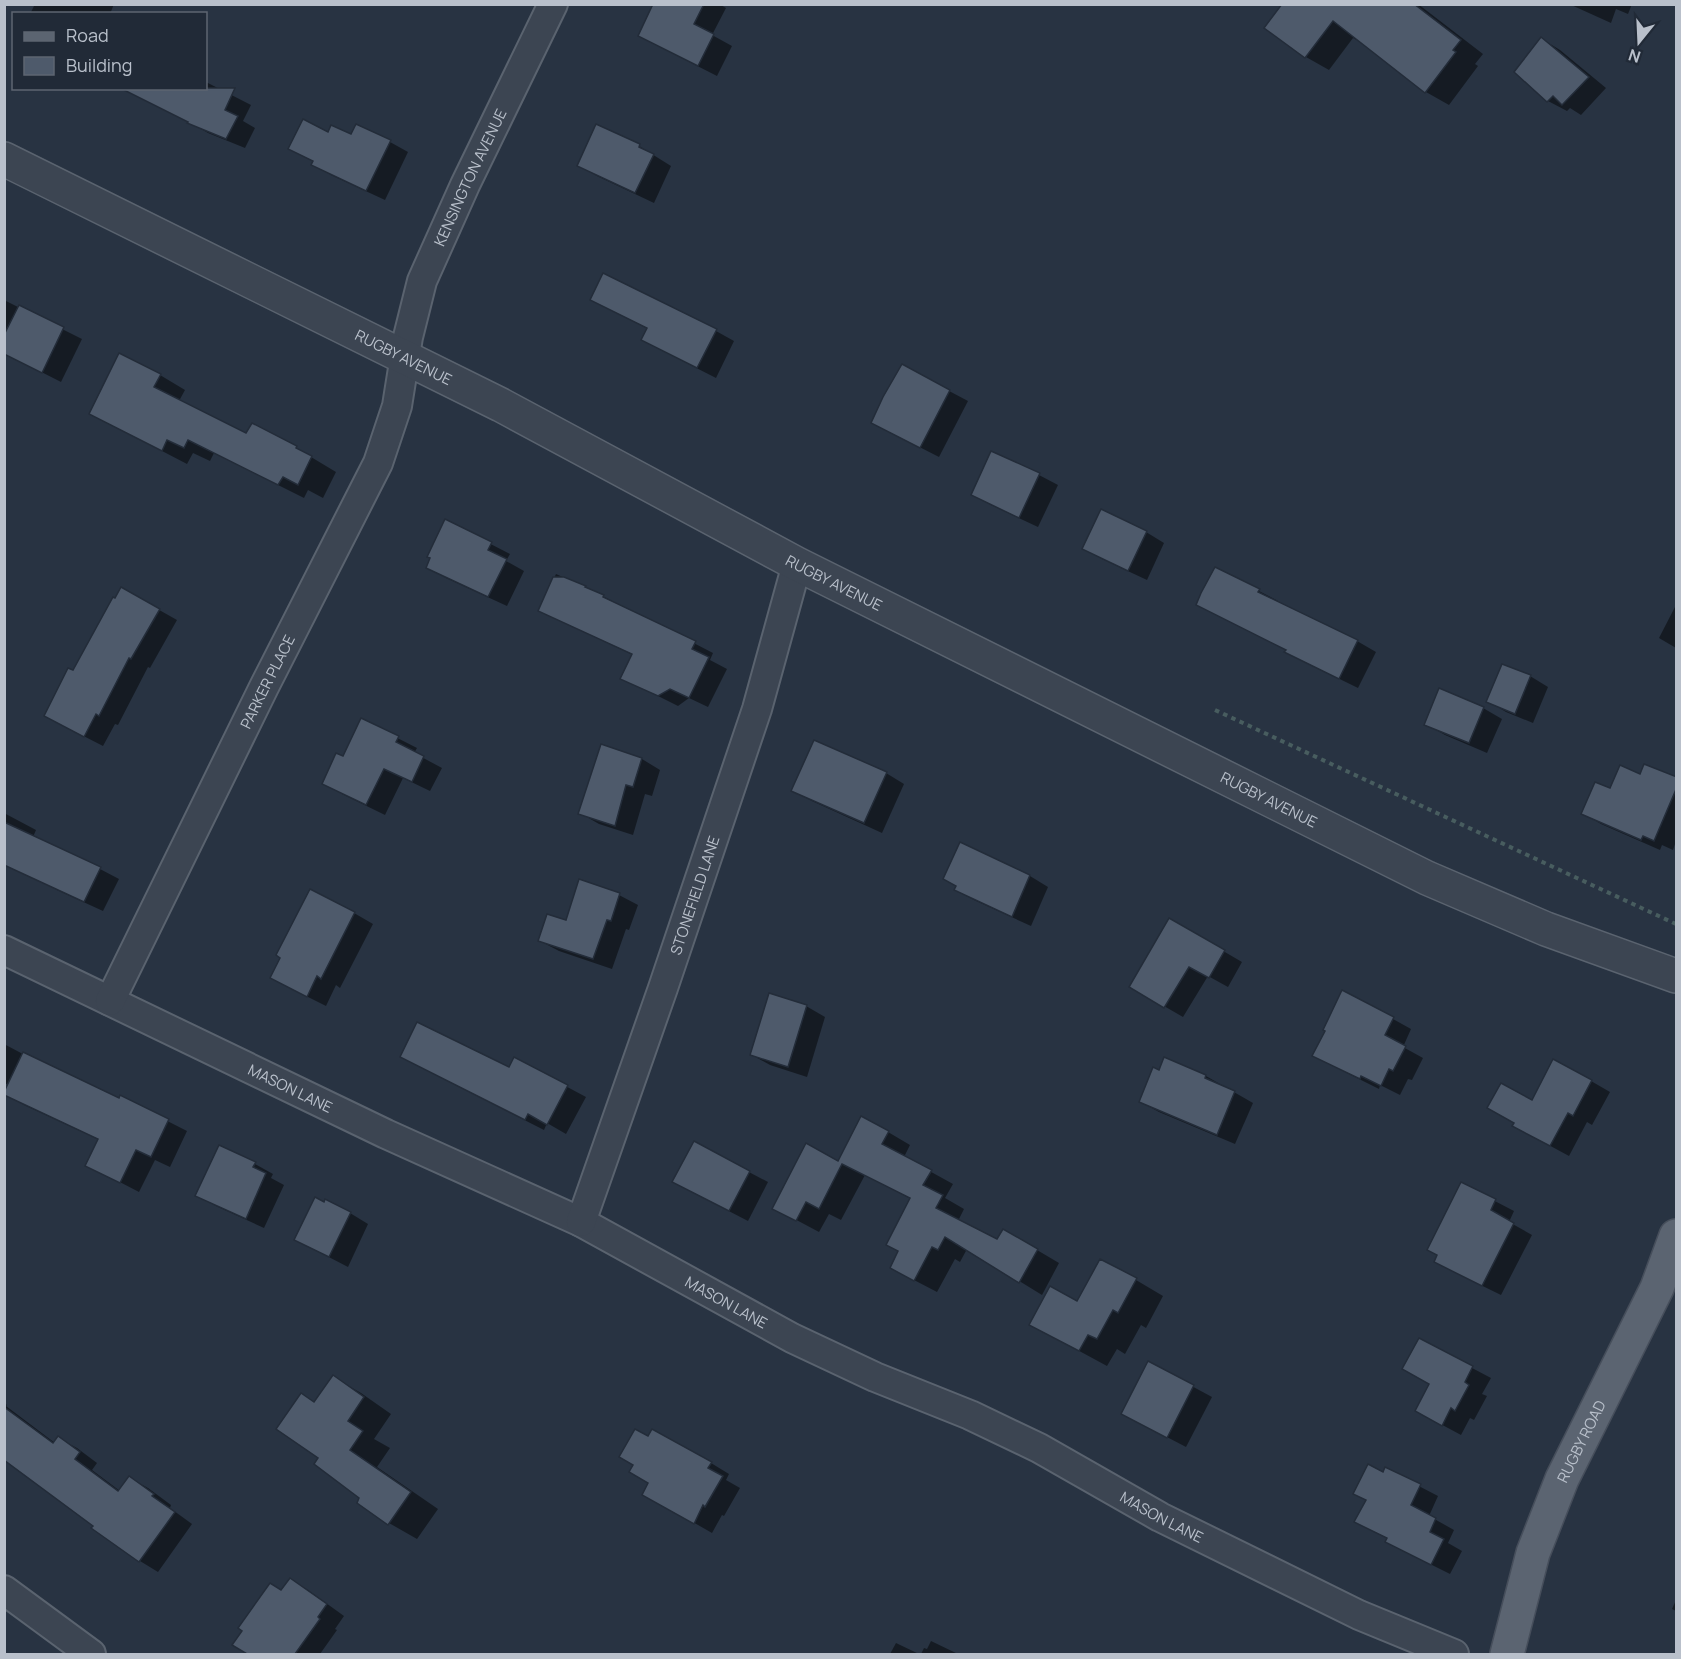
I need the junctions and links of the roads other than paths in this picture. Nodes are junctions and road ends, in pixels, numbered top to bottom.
1 (553, 4) edge
2 (4, 159) edge
3 (406, 356) junction
4 (797, 564) junction
5 (4, 950) edge
6 (1677, 976) edge
7 (110, 1001) junction
8 (581, 1222) junction
9 (1677, 1236) edge
10 (4, 1590) edge
11 (91, 1654) edge
12 (1452, 1654) edge
13 (1507, 1654) edge

1 - 3 street, KENSINGTON AVENUE
2 - 3 street, RUGBY AVENUE
3 - 4 street, RUGBY AVENUE
3 - 7 street, PARKER PLACE
4 - 6 street, RUGBY AVENUE
4 - 8 street, STONEFIELD LANE
5 - 7 street, MASON LANE
7 - 8 street, MASON LANE
8 - 12 street, MASON LANE
9 - 13 main road, RUGBY ROAD
10 - 11 street

